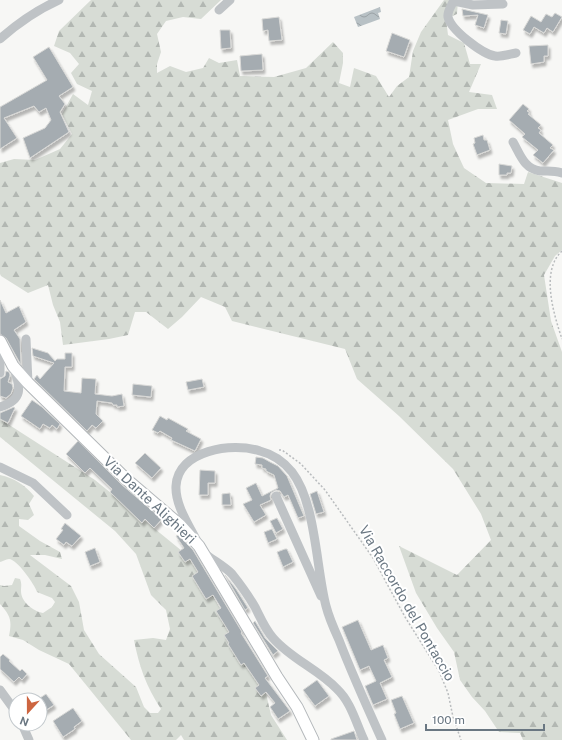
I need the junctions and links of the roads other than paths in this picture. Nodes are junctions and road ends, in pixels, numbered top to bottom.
1 (59, 0) edge
2 (230, 0) edge
3 (454, 0) edge
4 (503, 4) dead end
5 (219, 10) dead end
6 (0, 40) edge
7 (516, 53) dead end
8 (513, 142) dead end
9 (562, 173) edge
10 (26, 339) dead end
11 (0, 343) edge
12 (0, 356) edge
13 (13, 366) junction
14 (0, 373) edge
15 (28, 383) junction
16 (0, 407) edge
17 (0, 467) edge
18 (276, 496) dead end
19 (67, 515) dead end
20 (204, 553) junction
21 (326, 607) junction
22 (0, 690) edge
23 (8, 701) edge
24 (313, 740) edge
25 (364, 740) edge
26 (382, 740) edge

1 - 6 street
2 - 5 street
3 - 4 street
3 - 7 street
8 - 9 street
10 - 15 street
11 - 13 main road, Via Dante Alighieri
12 - 14 street
13 - 15 main road, Via Dante Alighieri
13 - 16 street
15 - 20 main road, Via Dante Alighieri
17 - 19 street
18 - 21 street
20 - 21 street
20 - 24 main road, Via Dante Alighieri
20 - 25 street
21 - 26 street
22 - 23 street

